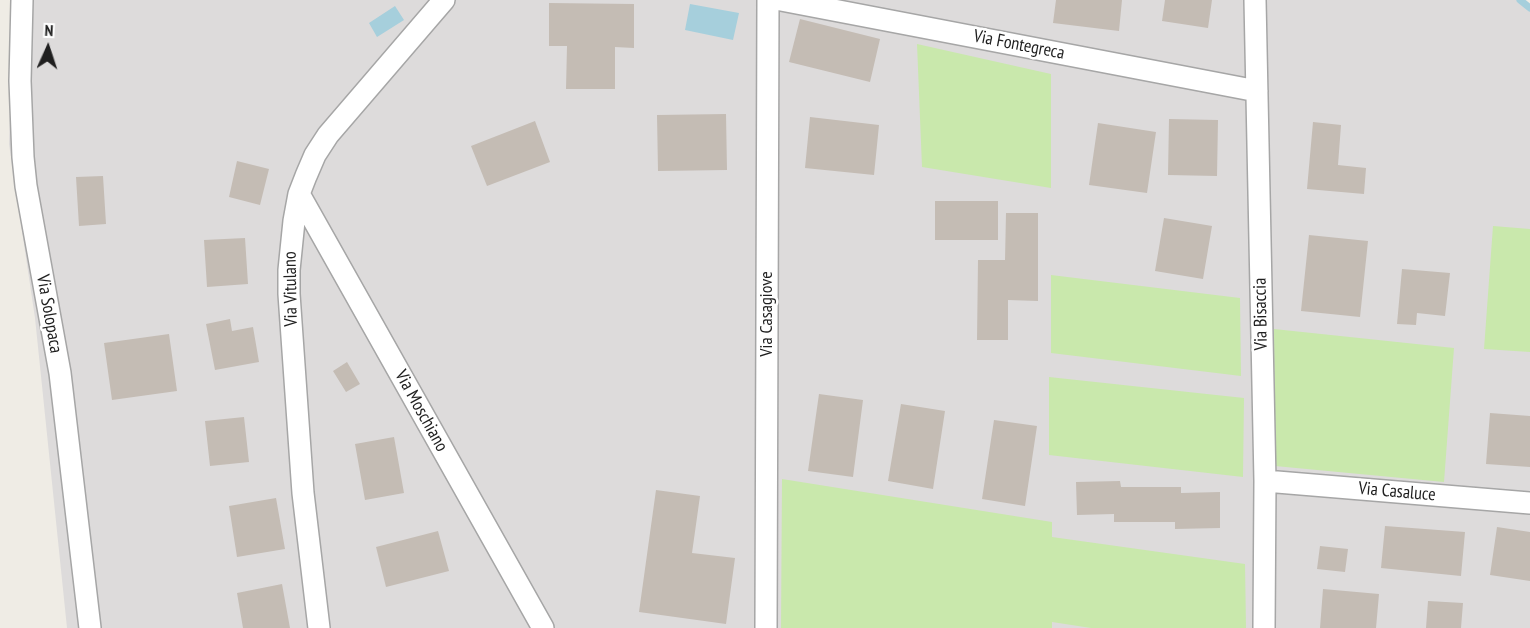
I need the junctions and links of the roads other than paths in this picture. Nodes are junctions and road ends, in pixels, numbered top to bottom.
1 (22, 0) edge
2 (444, 0) edge
3 (768, 0) edge
4 (781, 0) edge
5 (1255, 0) edge
6 (1257, 91) junction
7 (299, 194) junction
8 (1265, 481) junction
9 (1530, 503) edge
10 (90, 628) edge
11 (319, 628) edge
12 (543, 628) edge
13 (766, 628) edge
14 (1264, 628) edge

1 - 10 street, Via Solopaca
2 - 7 street, Via Vitulano
3 - 13 street, Via Casagiove
4 - 6 street, Via Fontegreca
5 - 6 street, Via Bisaccia
6 - 8 street, Via Bisaccia
7 - 11 street, Via Vitulano
7 - 12 street, Via Moschiano
8 - 9 street, Via Casaluce
8 - 14 street, Via Bisaccia

